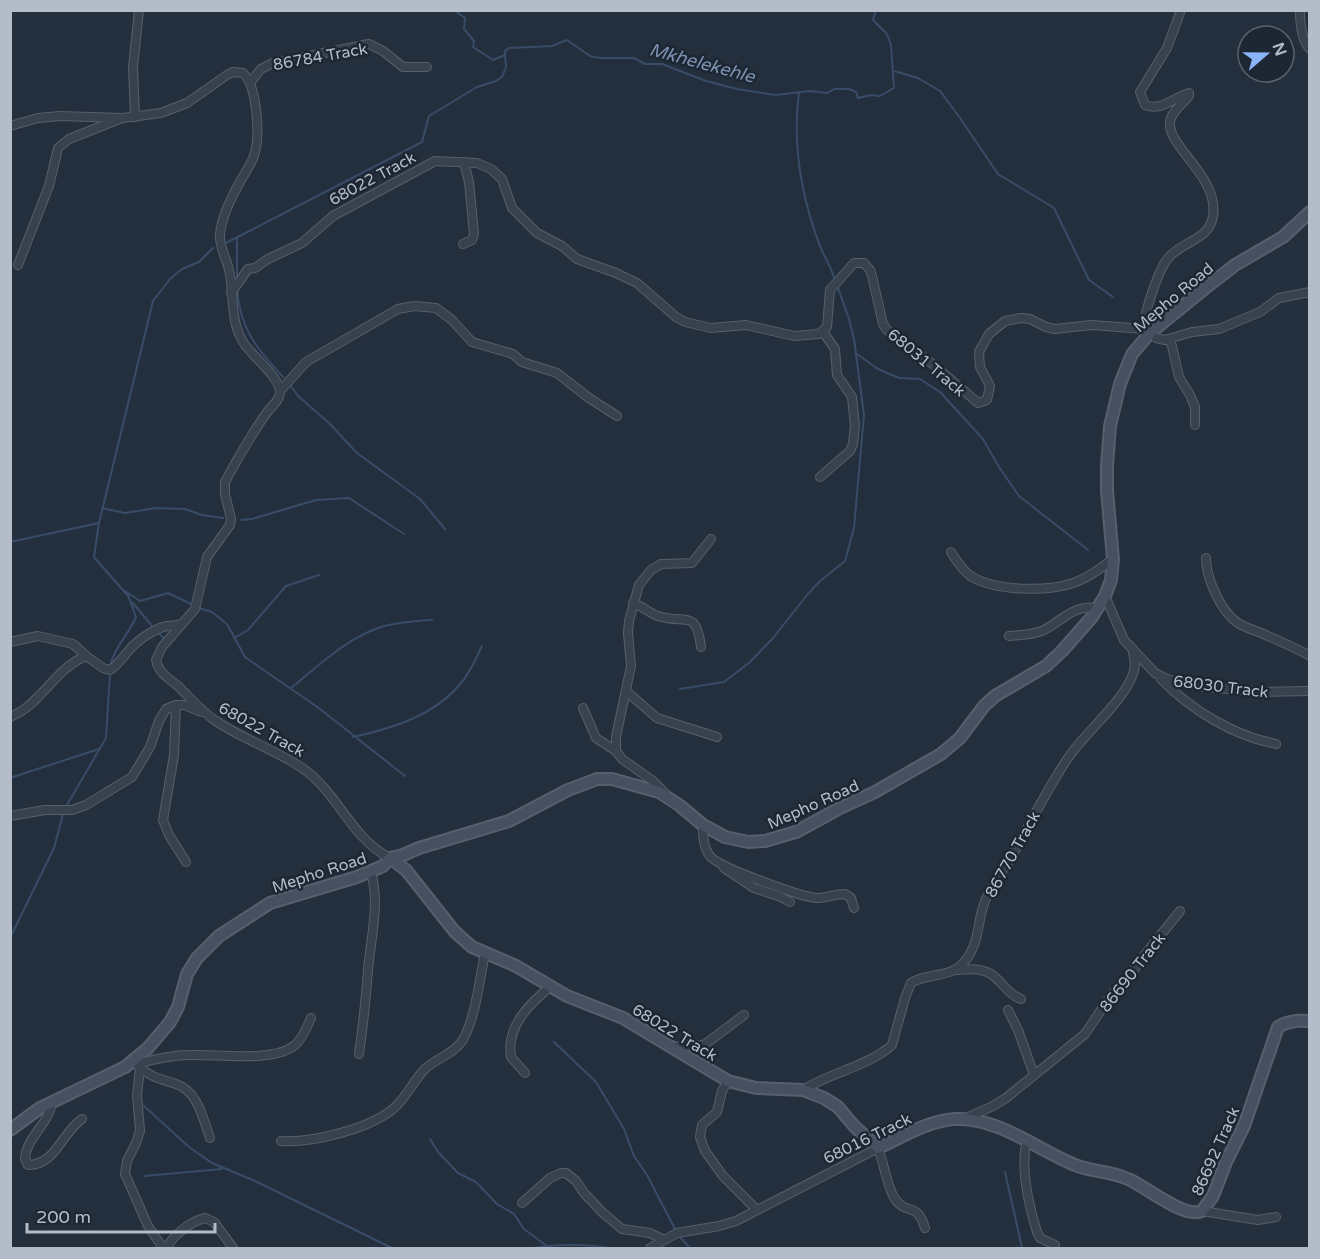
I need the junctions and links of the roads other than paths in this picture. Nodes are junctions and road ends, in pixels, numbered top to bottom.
1 (139, 10) edge
2 (1181, 10) edge
3 (1300, 10) edge
4 (1307, 46) edge
5 (427, 67) dead end
6 (250, 83) junction
7 (135, 117) junction
8 (123, 118) junction
9 (10, 126) edge
10 (464, 162) junction
11 (1310, 212) edge
12 (464, 244) dead end
13 (18, 265) dead end
14 (1310, 292) edge
15 (231, 293) junction
16 (1147, 331) junction
17 (823, 332) junction
18 (1169, 339) junction
19 (280, 392) junction
20 (617, 416) dead end
21 (1195, 425) dead end
22 (820, 477) dead end
23 (711, 539) dead end
24 (951, 552) dead end
25 (1206, 558) dead end
26 (1113, 560) junction
27 (1105, 596) junction
28 (633, 603) junction
29 (1098, 608) junction
30 (183, 623) junction
31 (1009, 636) dead end
32 (10, 642) edge
33 (701, 647) dead end
34 (1132, 648) junction
35 (86, 656) junction
36 (1310, 656) edge
37 (1155, 672) junction
38 (626, 691) junction
39 (1310, 691) edge
40 (176, 705) junction
41 (583, 708) dead end
42 (206, 714) junction
43 (10, 717) edge
44 (717, 737) dead end
45 (1276, 744) dead end
46 (616, 751) junction
47 (670, 798) junction
48 (10, 816) edge
49 (703, 825) junction
50 (390, 858) junction
51 (186, 862) dead end
52 (716, 862) junction
53 (371, 872) junction
54 (790, 902) dead end
55 (854, 908) dead end
56 (1180, 911) dead end
57 (485, 953) junction
58 (956, 970) junction
59 (550, 987) junction
60 (1021, 999) dead end
61 (1008, 1010) dead end
62 (744, 1015) dead end
63 (311, 1018) dead end
64 (1310, 1021) edge
65 (1085, 1034) joint
66 (674, 1047) junction
67 (359, 1054) dead end
68 (137, 1064) junction
69 (525, 1073) dead end
70 (1034, 1075) junction
71 (728, 1081) junction
72 (803, 1090) junction
73 (52, 1102) junction
74 (82, 1119) dead end
75 (964, 1119) junction
76 (10, 1130) edge
77 (210, 1138) dead end
78 (1026, 1140) junction
79 (281, 1141) dead end
80 (878, 1148) junction
81 (522, 1203) dead end
82 (757, 1210) junction
83 (1202, 1211) junction
84 (1276, 1217) dead end
85 (925, 1227) dead end
86 (664, 1240) junction
87 (1056, 1245) dead end
88 (165, 1248) edge
89 (233, 1248) edge
90 (650, 1248) edge

1 - 7 street
2 - 16 street
3 - 4 street
5 - 6 street, 86784 Track
6 - 7 street
6 - 15 street
7 - 8 street
8 - 9 street
8 - 13 street
10 - 12 street
10 - 15 street, 68022 Track
10 - 17 street
11 - 16 street, Mepho Road
14 - 18 street
15 - 19 street
16 - 17 street, 68031 Track
16 - 18 street, 68031 Track
16 - 26 street, Mepho Road
17 - 22 street
18 - 21 street
19 - 20 street, 68022 Track
19 - 30 street, 68022 Track
23 - 28 street
24 - 26 street
25 - 36 street
26 - 27 street, Mepho Road
27 - 29 street, Mepho Road
27 - 34 street, 68030 Track
28 - 33 street
28 - 38 street
29 - 31 street
29 - 49 street, Mepho Road
30 - 35 street
30 - 42 street, 68022 Track
32 - 35 street
34 - 37 street, 68030 Track
34 - 58 street, 86770 Track
35 - 43 street
37 - 39 street, 68030 Track
37 - 45 street
38 - 44 street
38 - 46 street
40 - 42 street
40 - 48 street
40 - 51 street
41 - 46 street
42 - 50 street, 68022 Track
46 - 47 street
47 - 49 street, Mepho Road
47 - 50 street, Mepho Road
49 - 52 street
50 - 53 street, Mepho Road
50 - 57 street, 68022 Track
52 - 54 street
52 - 55 street
53 - 67 street
53 - 68 street, Mepho Road
56 - 65 street, 86690 Track
57 - 59 street, 68022 Track
57 - 79 street
58 - 60 street
58 - 72 street
59 - 66 street, 68022 Track
59 - 69 street
61 - 70 street
62 - 66 street
63 - 68 street
64 - 83 street, 86692 Track
65 - 70 street, 68016 Track
66 - 71 street, 68022 Track
68 - 73 street, Mepho Road
68 - 77 street
68 - 88 street
70 - 75 street, 68016 Track
71 - 72 street, 68022 Track
71 - 82 street
72 - 80 street, 68022 Track
73 - 74 street
73 - 76 street, Mepho Road
75 - 78 street, 86692 Track
75 - 80 street, 68016 Track
78 - 83 street, 86692 Track
78 - 87 street
80 - 82 street, 68016 Track
80 - 85 street
81 - 86 street
82 - 86 street, 68016 Track
83 - 84 street
86 - 90 street, 68016 Track
88 - 89 street

